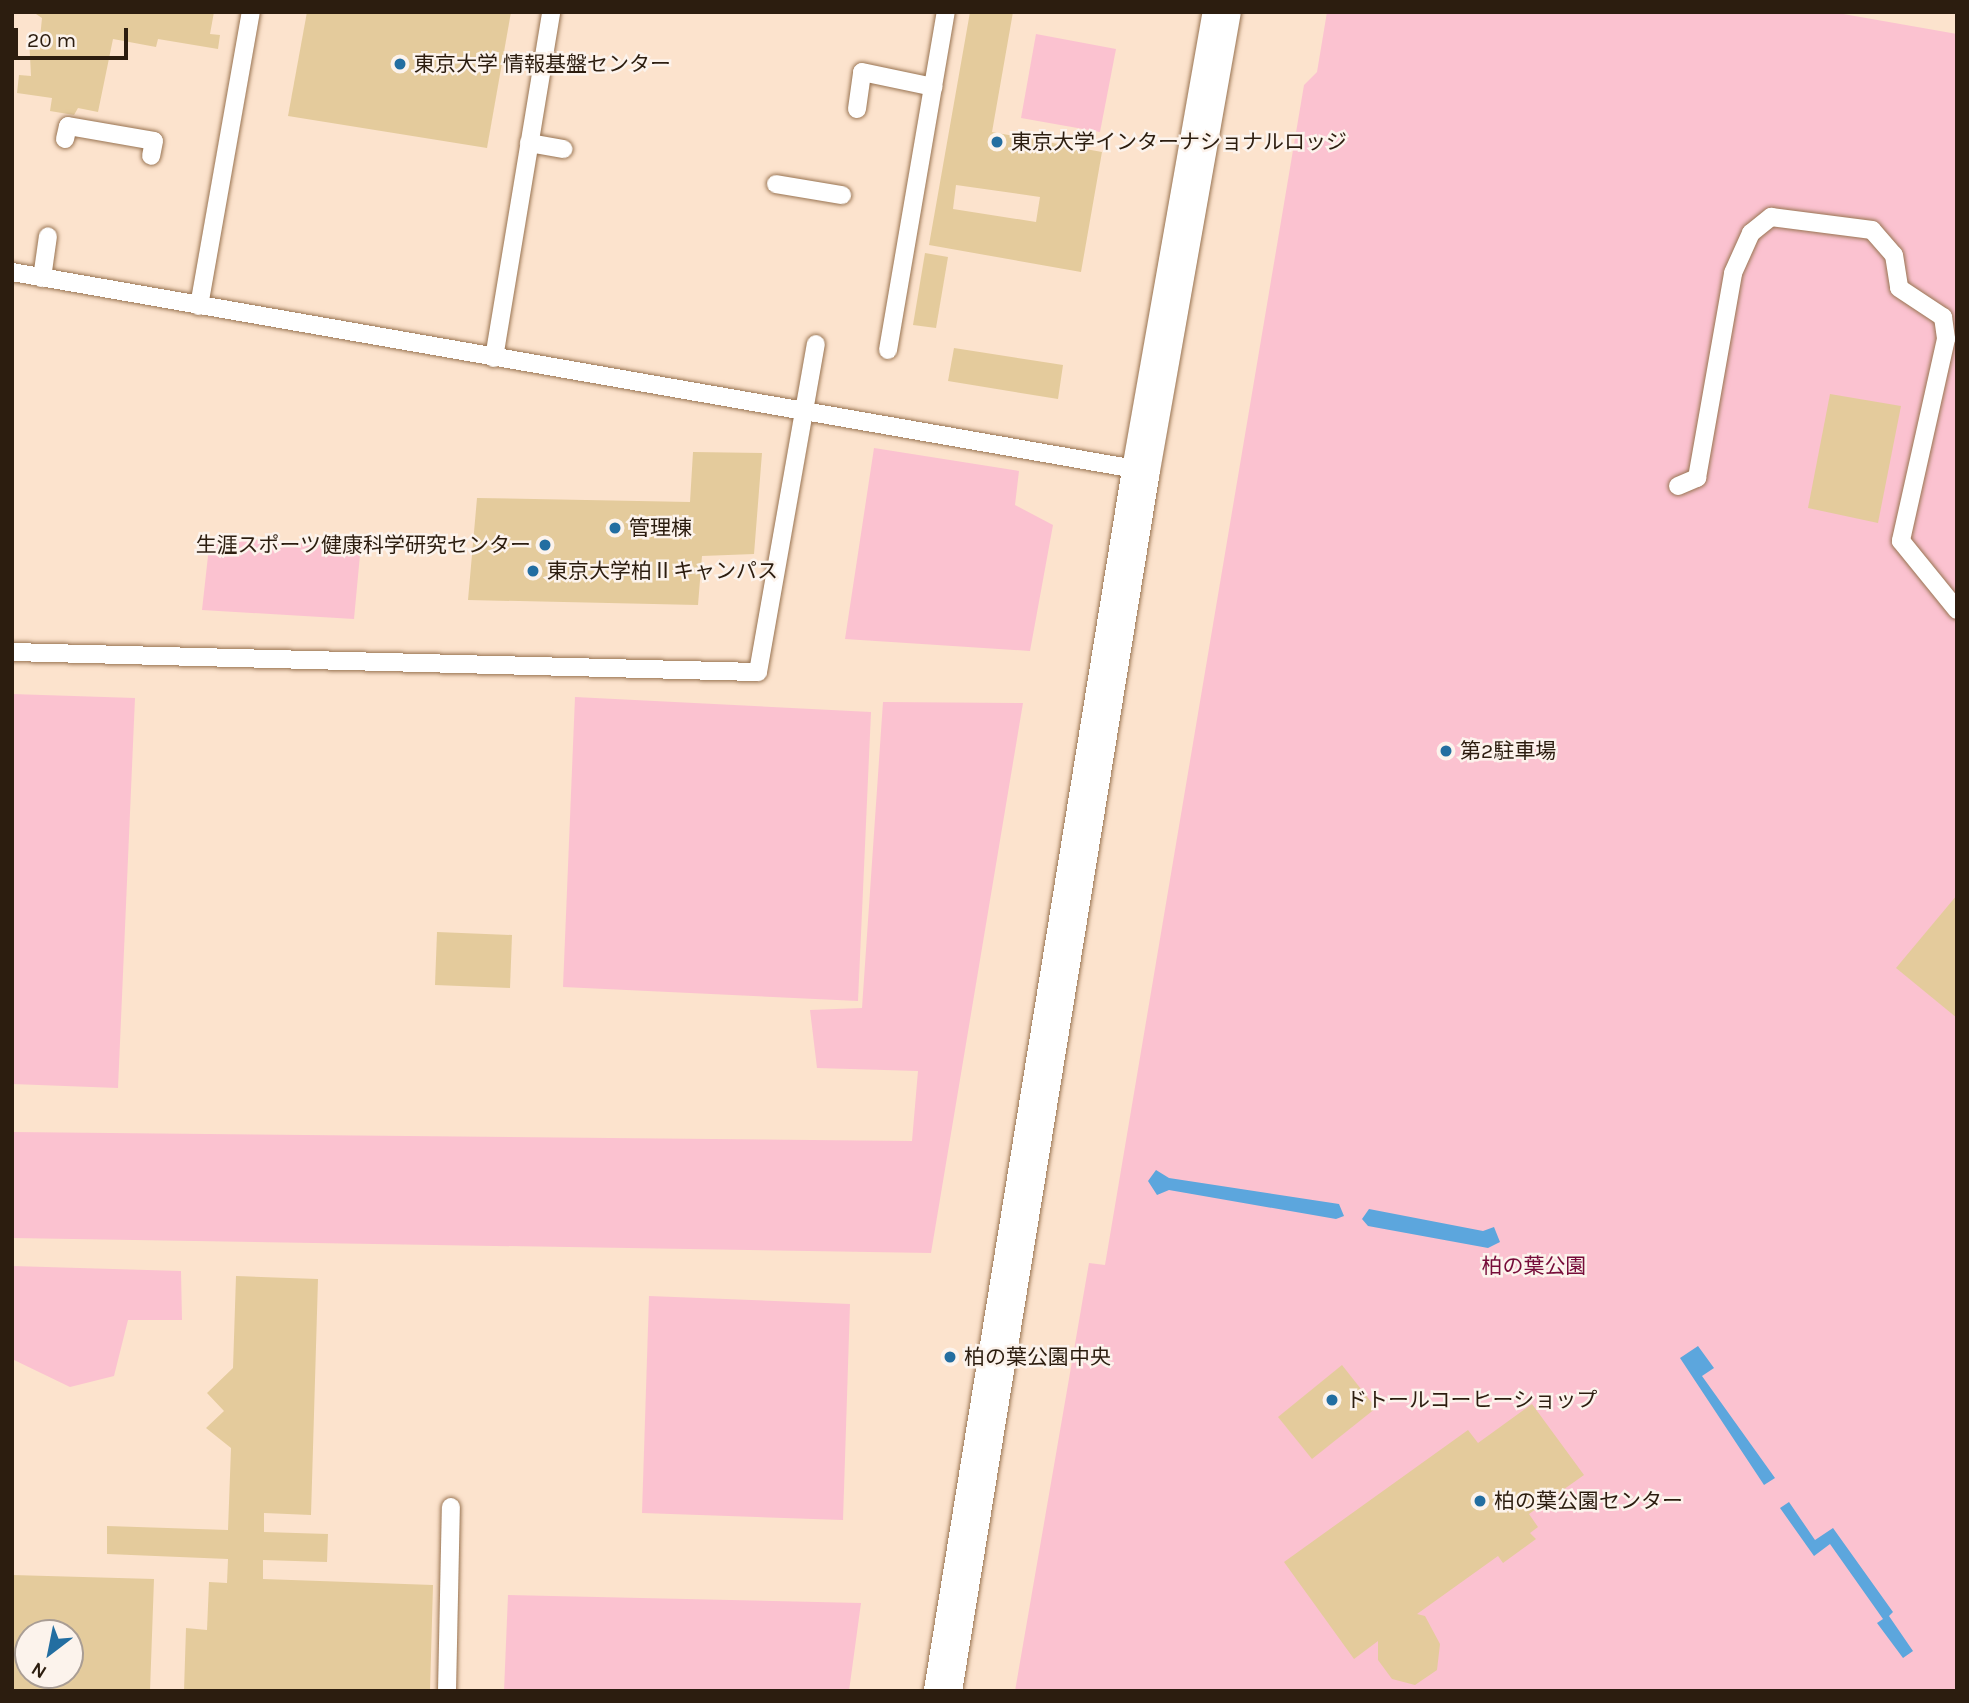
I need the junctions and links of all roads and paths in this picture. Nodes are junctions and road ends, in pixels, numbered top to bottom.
1 (251, 12) edge
2 (551, 12) edge
3 (946, 12) edge
4 (1222, 12) edge
5 (933, 88) junction
6 (857, 109) dead end
7 (65, 139) dead end
8 (529, 143) junction
9 (563, 149) dead end
10 (151, 156) dead end
11 (776, 184) dead end
12 (842, 195) dead end
13 (48, 236) dead end
14 (12, 272) edge
15 (42, 278) junction
16 (199, 306) junction
17 (816, 344) dead end
18 (888, 349) dead end
19 (494, 358) junction
20 (806, 412) junction
21 (1141, 470) junction
22 (1678, 486) dead end
23 (1957, 610) edge
24 (12, 652) edge
25 (451, 1507) dead end
26 (447, 1691) edge
27 (943, 1691) edge

1 - 16 lane
2 - 8 lane
3 - 5 lane
4 - 21 street
5 - 6 lane
5 - 18 lane
7 - 10 lane
8 - 9 lane
8 - 19 lane
11 - 12 lane
13 - 15 lane
14 - 15 lane
15 - 16 lane
16 - 19 lane
17 - 20 lane
19 - 20 lane
20 - 21 lane
20 - 24 lane
21 - 27 street
22 - 23 lane
25 - 26 lane

